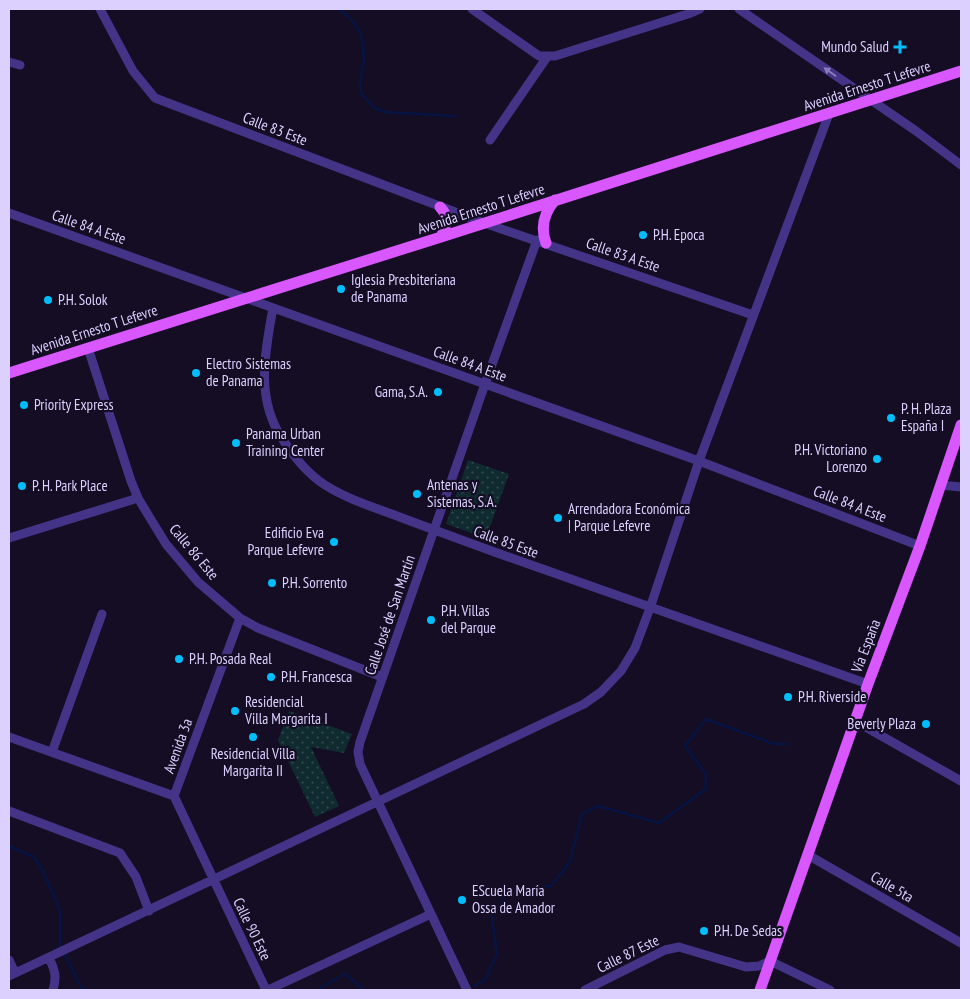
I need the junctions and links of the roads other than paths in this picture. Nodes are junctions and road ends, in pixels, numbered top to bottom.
1 (100, 9) edge
2 (472, 9) edge
3 (700, 9) edge
4 (739, 9) edge
5 (547, 57) junction
6 (9, 62) edge
7 (20, 65) dead end
8 (961, 72) edge
9 (870, 100) junction
10 (828, 114) junction
11 (490, 140) dead end
12 (961, 165) edge
13 (556, 200) junction
14 (440, 207) junction
15 (9, 214) edge
16 (484, 223) junction
17 (441, 238) junction
18 (542, 242) junction
19 (246, 298) junction
20 (273, 308) junction
21 (753, 314) junction
22 (88, 348) junction
23 (9, 373) edge
24 (485, 384) junction
25 (961, 425) edge
26 (699, 461) junction
27 (940, 485) junction
28 (961, 487) edge
29 (138, 498) junction
30 (434, 530) junction
31 (9, 538) edge
32 (920, 546) junction
33 (650, 608) junction
34 (102, 614) dead end
35 (240, 618) junction
36 (382, 677) junction
37 (868, 684) junction
38 (855, 721) junction
39 (9, 736) edge
40 (52, 752) junction
41 (961, 781) edge
42 (174, 796) junction
43 (378, 803) junction
44 (9, 811) edge
45 (808, 855) junction
46 (213, 880) junction
47 (148, 911) junction
48 (431, 914) junction
49 (961, 943) edge
50 (53, 956) junction
51 (9, 960) edge
52 (770, 961) junction
53 (12, 974) edge
54 (52, 990) edge
55 (267, 990) edge
56 (468, 990) edge
57 (585, 990) edge
58 (760, 990) edge
59 (830, 990) edge

1 - 14 street, Calle 83 Este
2 - 5 street
3 - 5 street
9 -> 4 street
5 - 11 street
6 - 7 street
8 - 9 main road, Avenida Ernesto T Lefevre
9 - 10 main road, Avenida Ernesto T Lefevre
9 - 12 street
10 - 13 main road, Avenida Ernesto T Lefevre
10 - 21 street
13 - 16 main road, Avenida Ernesto T Lefevre
13 - 18 main road
14 - 16 street, Calle 83 Este
14 - 17 main road
15 - 19 street, Calle 84 A Este
16 - 17 main road, Avenida Ernesto T Lefevre
16 - 18 street, Calle 83 A Este
17 - 19 main road, Avenida Ernesto T Lefevre
18 - 21 street, Calle 83 A Este
18 - 24 street, Calle José de San Martín
19 - 20 street, Calle 84 A Este
19 - 22 main road, Avenida Ernesto T Lefevre
20 - 24 street, Calle 84 A Este
20 - 30 street, Calle 85 Este
21 - 26 street
22 - 23 main road, Avenida Ernesto T Lefevre
22 - 29 street, Calle 86 Este
24 - 26 street, Calle 84 A Este
24 - 30 street, Calle José de San Martín
25 - 27 main road, Vía España
26 - 32 street, Calle 84 A Este
26 - 33 street
27 - 28 street
27 - 32 main road, Vía España
29 - 31 street
29 - 35 street, Calle 86 Este
30 - 33 street, Calle 85 Este
30 - 36 street, Calle José de San Martín
32 - 37 main road, Vía España
33 - 37 street, Calle 85 Este
33 - 43 street
34 - 40 street
35 - 36 street, Calle 86 Este
35 - 42 street, Avenida 3a
36 - 43 street, Calle José de San Martín
37 - 38 main road, Vía España
38 - 41 street
38 - 45 main road, Vía España
39 - 40 street
40 - 42 street
42 - 46 street, Avenida 3a
43 - 46 street
43 - 48 street, Calle José de San Martín
44 - 47 street
45 - 49 street, Calle 5ta
45 - 52 main road, Vía España
46 - 47 street
46 - 55 street, Calle 90 Este
47 - 50 street
48 - 55 street
48 - 56 street, Calle José de San Martín
50 - 53 street
50 - 54 street
51 - 53 street
52 - 57 street, Calle 87 Este
52 - 58 main road, Vía España
52 - 59 street

